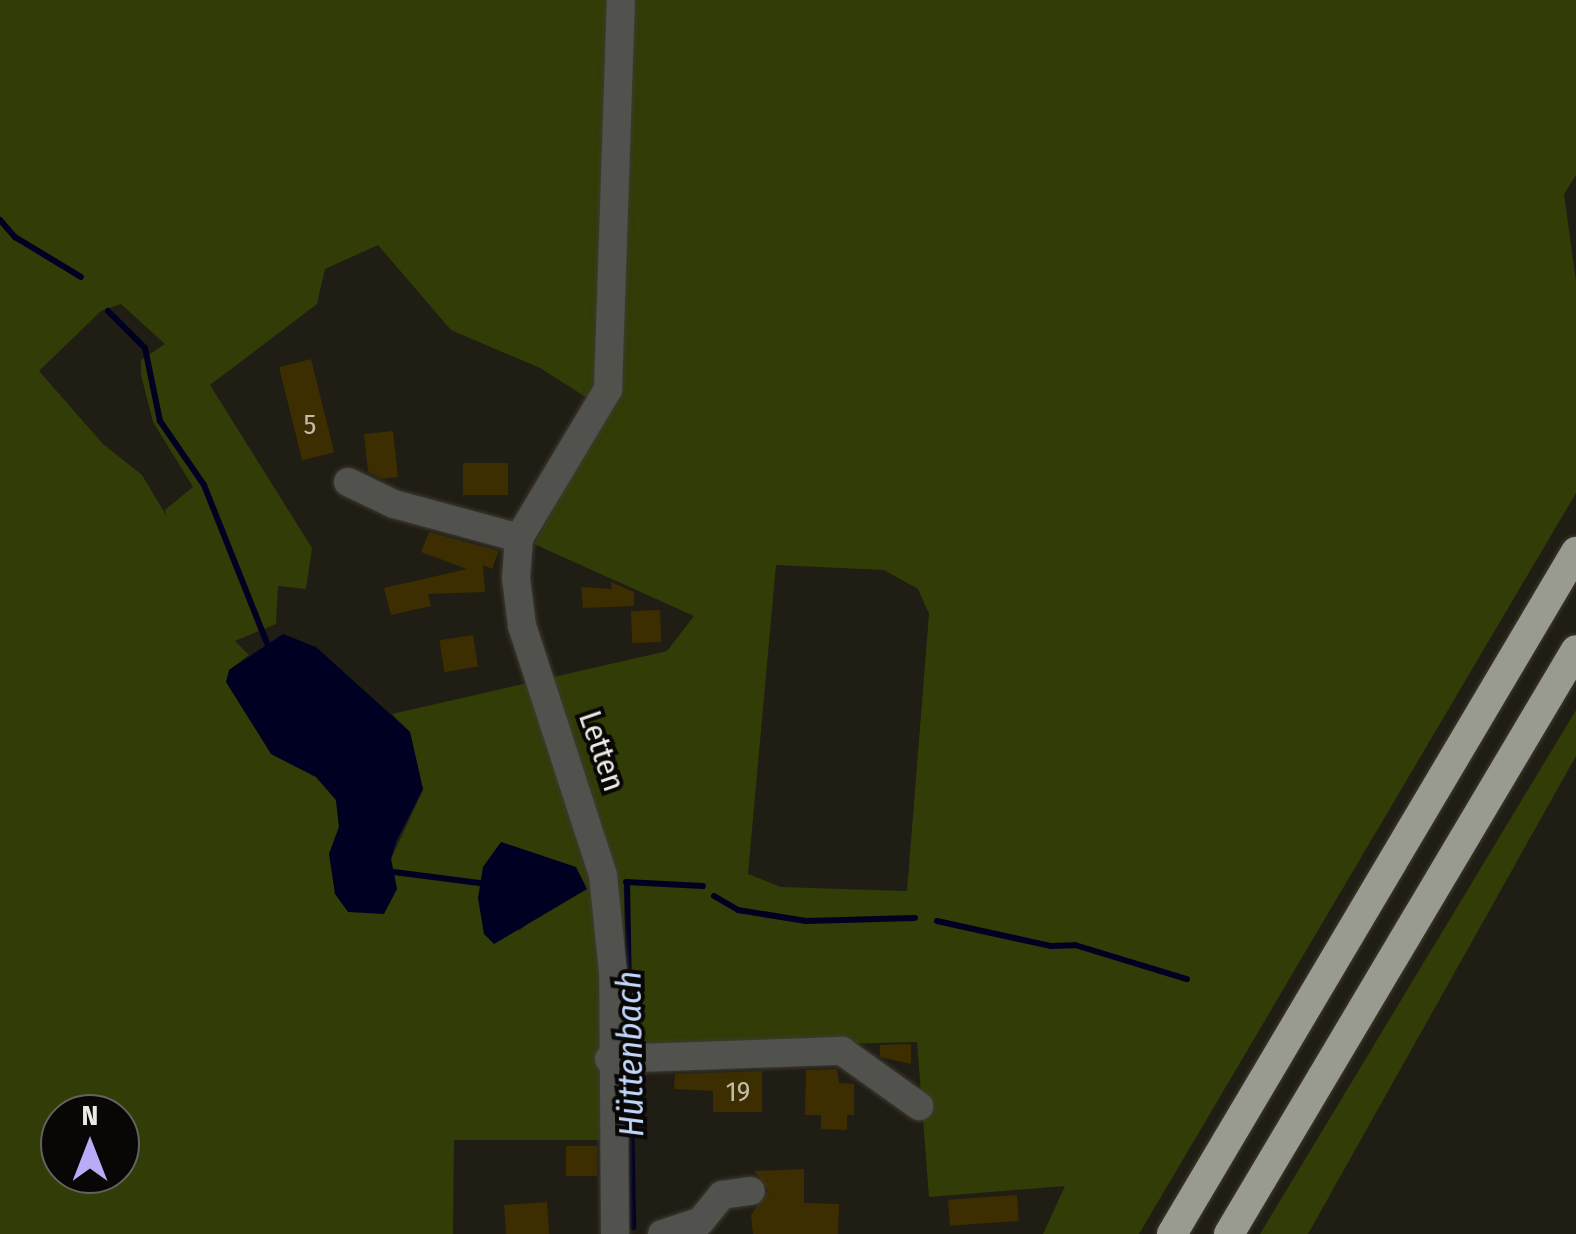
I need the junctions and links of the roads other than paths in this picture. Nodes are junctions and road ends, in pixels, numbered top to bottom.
1 (621, 0) edge
2 (348, 482) dead end
3 (520, 538) junction
4 (1576, 552) edge
5 (1576, 650) edge
6 (609, 1059) junction
7 (919, 1106) dead end
8 (751, 1191) dead end
9 (615, 1234) edge
10 (662, 1234) edge
11 (1172, 1234) edge
12 (1229, 1234) edge

1 - 3 street
2 - 3 street
3 - 6 street, Letten
4 - 11 highway
5 - 12 highway
6 - 7 street
6 - 9 street, Letten
8 - 10 street

